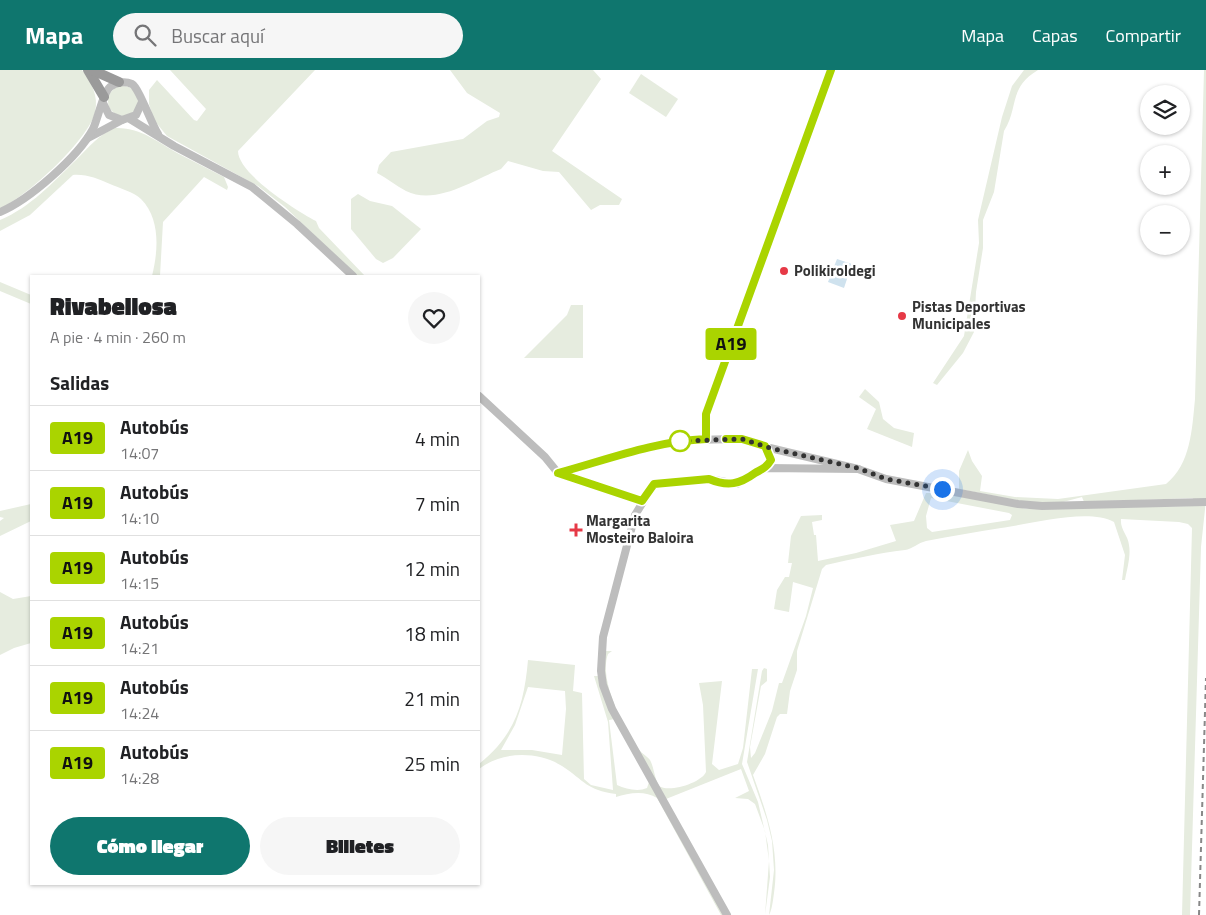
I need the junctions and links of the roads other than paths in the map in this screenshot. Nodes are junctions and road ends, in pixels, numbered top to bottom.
1 (88, 70) edge
2 (92, 70) edge
3 (831, 70) edge
4 (119, 82) junction
5 (104, 100) junction
6 (142, 102) junction
7 (126, 120) junction
8 (159, 136) junction
9 (86, 139) junction
10 (0, 212) edge
11 (352, 275) edge
12 (480, 397) edge
13 (706, 439) junction
14 (858, 468) junction
15 (558, 473) junction
16 (642, 501) junction
17 (1206, 502) edge
18 (727, 915) edge

1 - 5 highway
2 - 4 highway
3 - 13 street
4 - 5 street
4 - 6 street
5 - 7 street
5 - 9 street
6 - 7 street
6 - 8 street
7 - 8 street
7 - 9 street
8 - 11 street
9 - 10 street
12 - 15 street
13 - 14 street
13 - 15 street
14 - 16 street
14 - 17 street
15 - 16 street
16 - 18 street

